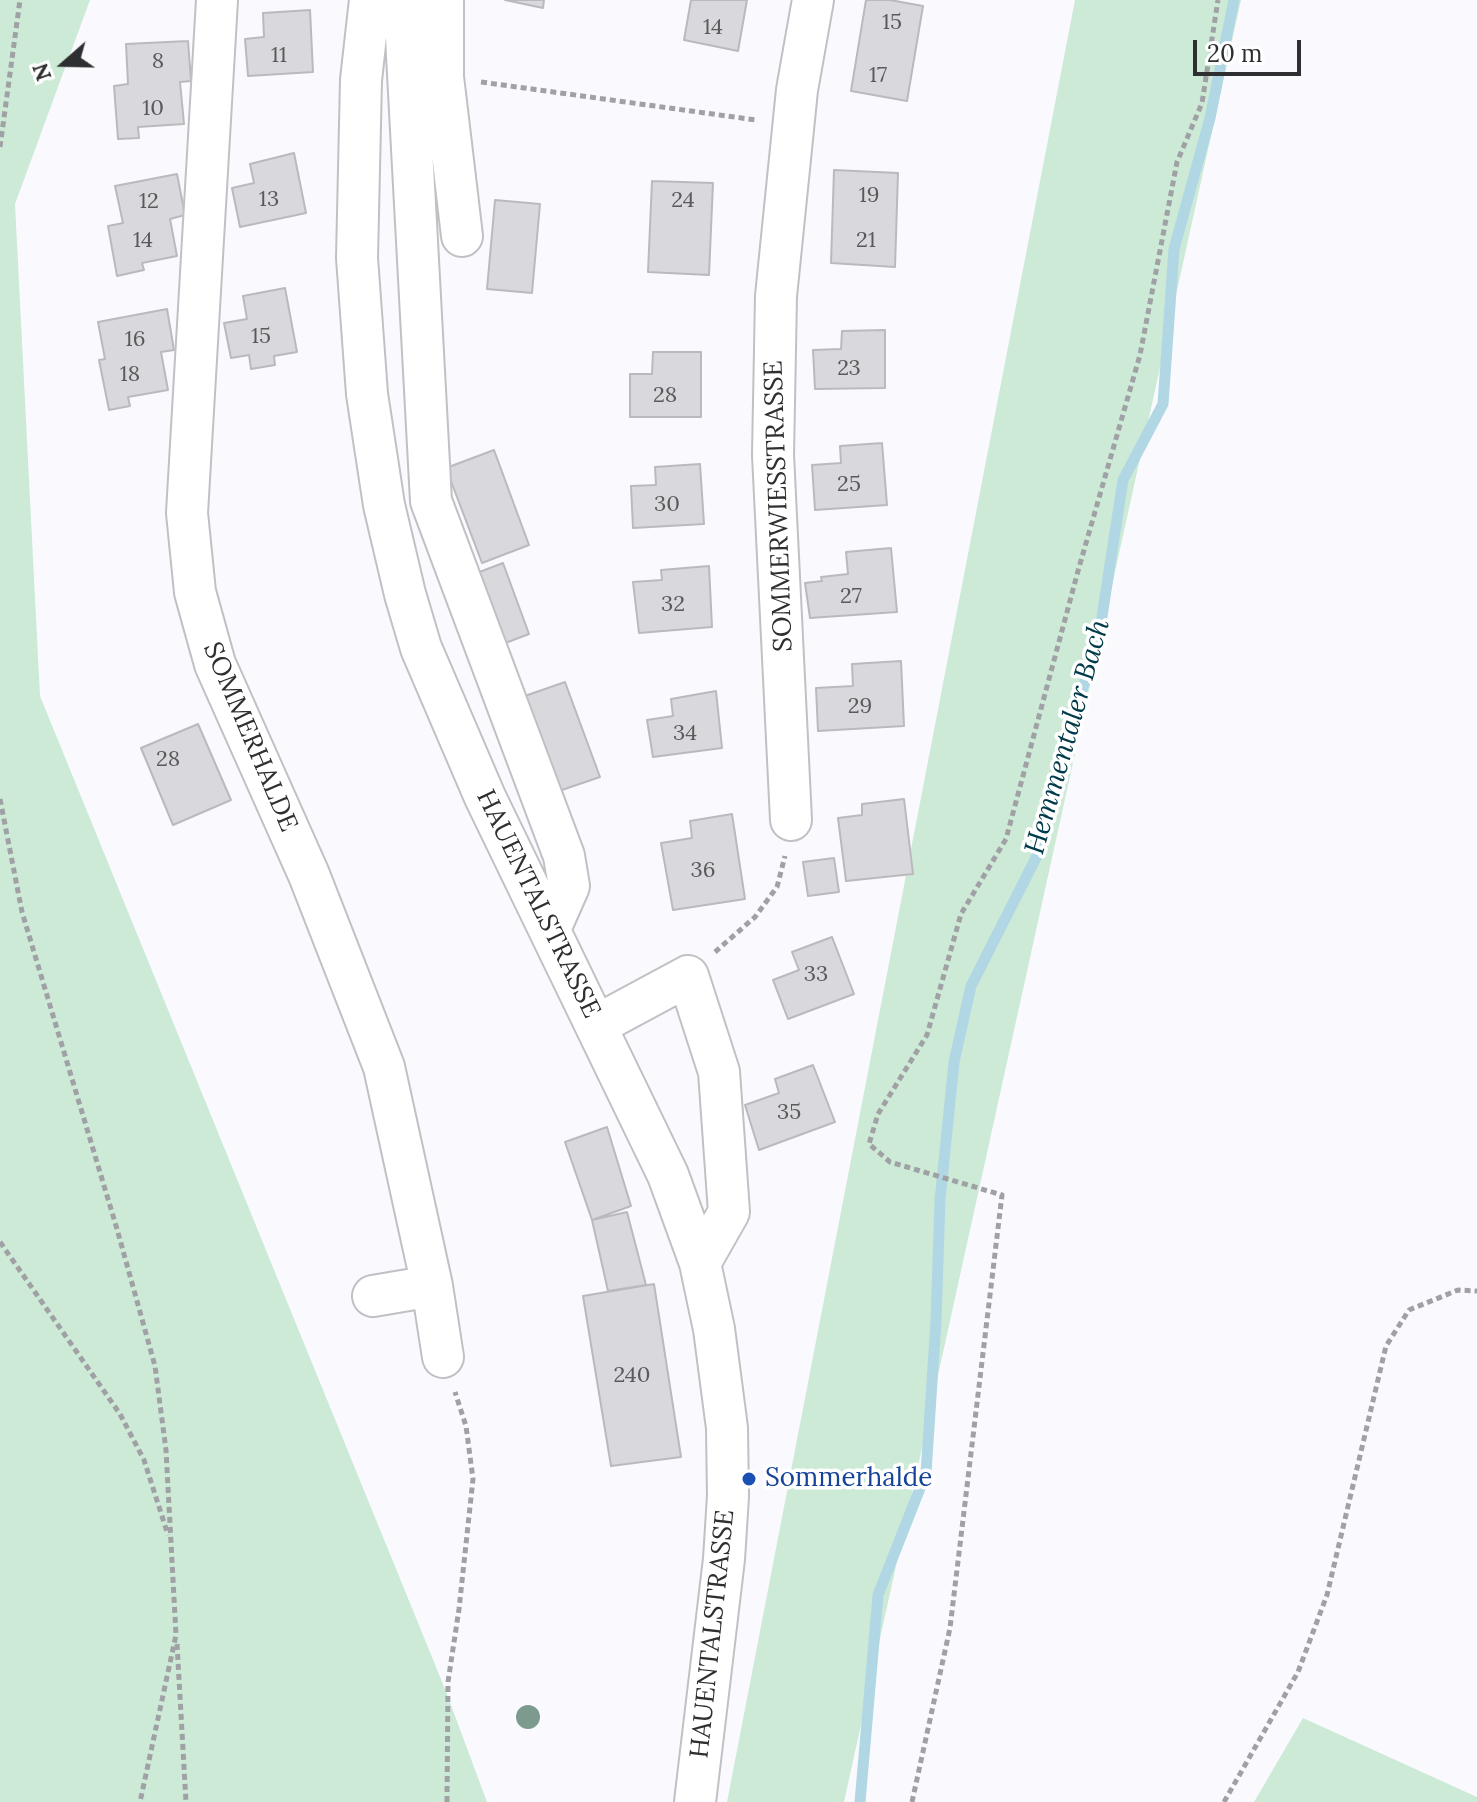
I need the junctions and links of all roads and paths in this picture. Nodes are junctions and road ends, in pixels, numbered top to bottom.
1 (20, 0) edge
2 (217, 0) edge
3 (370, 0) edge
4 (404, 0) edge
5 (443, 0) edge
6 (813, 0) edge
7 (1218, 0) edge
8 (443, 77) junction
9 (793, 125) junction
10 (0, 147) edge
11 (462, 236) dead end
12 (0, 799) edge
13 (791, 820) joint
14 (550, 929) junction
15 (688, 976) junction
16 (597, 1025) junction
17 (0, 1242) edge
18 (700, 1263) junction
19 (432, 1286) junction
20 (1477, 1291) edge
21 (373, 1296) dead end
22 (443, 1357) joint
23 (171, 1544) junction
24 (176, 1635) junction
25 (140, 1802) edge
26 (186, 1802) edge
27 (447, 1802) edge
28 (695, 1802) edge
29 (912, 1802) edge
30 (1224, 1802) edge

1 - 10 path
2 - 19 street, SOMMERHALDE
3 - 14 street, HAUENTALSTRASSE
4 - 14 street
5 - 8 street
6 - 9 street, SOMMERWIESSTRASSE
7 - 29 path
8 - 9 path
8 - 11 street
9 - 13 street, SOMMERWIESSTRASSE
12 - 23 path
13 - 15 path
14 - 16 street, HAUENTALSTRASSE
15 - 16 street
15 - 18 street
16 - 18 street, HAUENTALSTRASSE
17 - 23 path
18 - 28 street, HAUENTALSTRASSE
19 - 21 street
19 - 22 street, SOMMERHALDE
20 - 30 path
22 - 27 path
23 - 24 path
24 - 25 path
24 - 26 path

